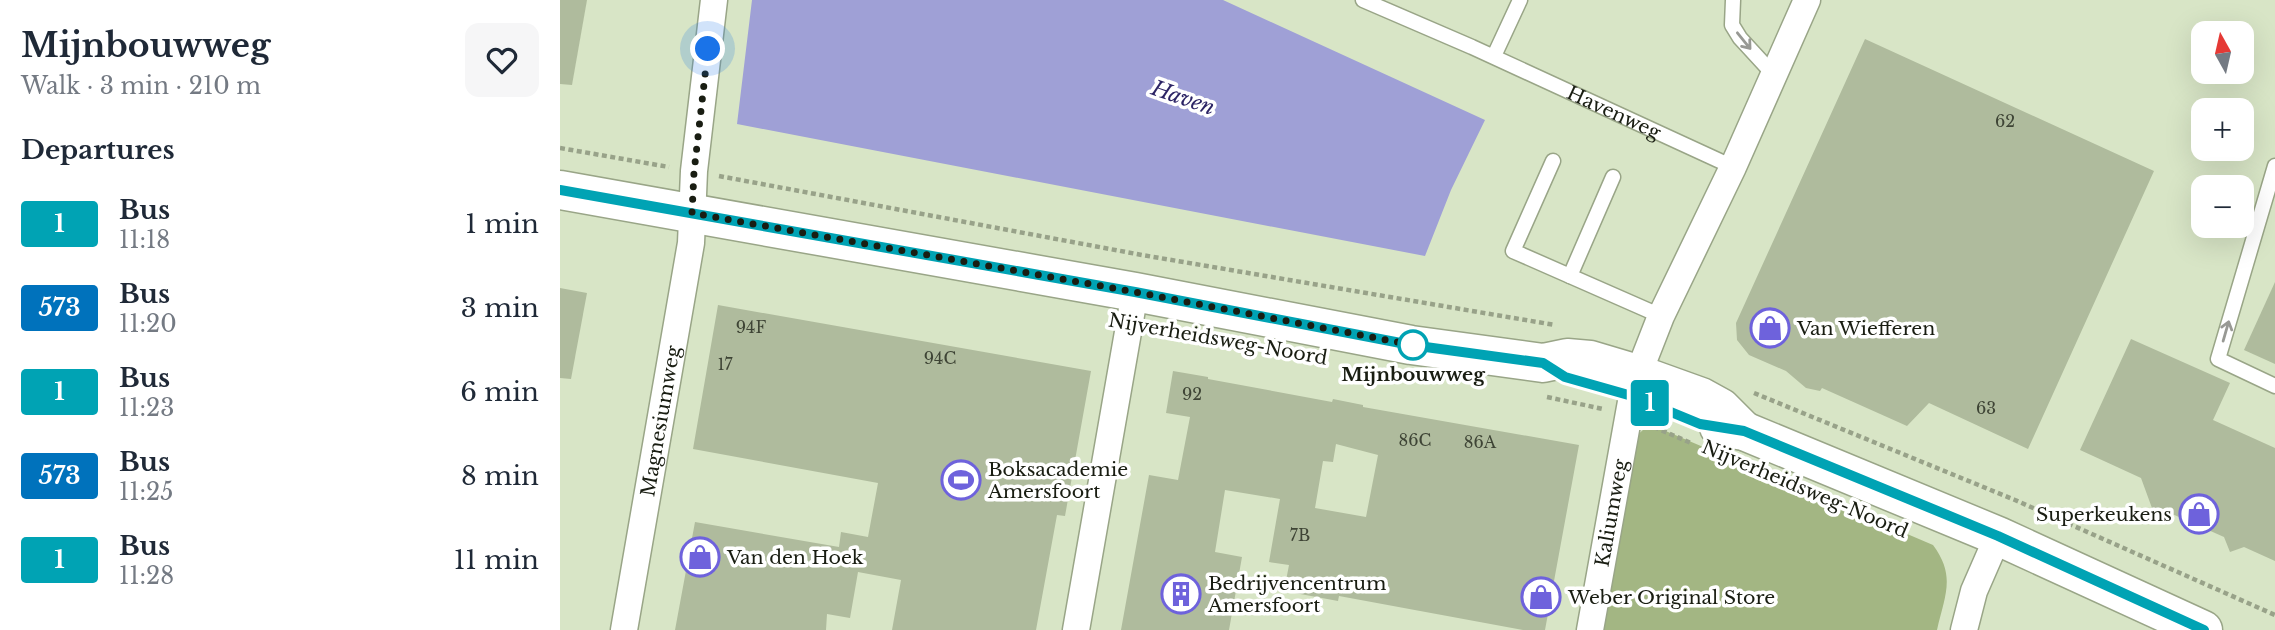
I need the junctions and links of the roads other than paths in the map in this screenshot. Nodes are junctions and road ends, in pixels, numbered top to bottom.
1 (713, 0) edge
2 (1363, 0) edge
3 (1520, 0) edge
4 (1733, 0) edge
5 (1807, 0) edge
6 (1494, 56) junction
7 (1774, 75) junction
8 (1553, 160) dead end
9 (2275, 166) edge
10 (1733, 167) junction
11 (1613, 177) dead end
12 (560, 190) edge
13 (692, 213) junction
14 (1570, 276) junction
15 (1135, 292) junction
16 (1661, 316) junction
17 (2275, 386) edge
18 (1632, 395) junction
19 (1998, 536) junction
20 (624, 630) edge
21 (1076, 630) edge
22 (1590, 630) edge
23 (1964, 630) edge
24 (2203, 630) edge

1 - 13 street, Magnesiumweg
2 - 6 lane, Havenweg
3 - 6 lane
4 -> 7 lane
5 - 7 street
6 - 10 lane, Havenweg
7 - 10 street
8 - 14 lane
17 -> 9 lane
10 - 16 street
11 - 14 lane
12 - 13 street, Nijverheidsweg-Noord
13 - 15 street, Nijverheidsweg-Noord
13 - 20 street, Magnesiumweg
14 - 16 lane
15 - 18 street, Nijverheidsweg-Noord
15 - 21 street
16 - 18 street
18 - 19 street, Nijverheidsweg-Noord
18 - 22 street, Kaliumweg
19 - 23 street
19 - 24 street, Nijverheidsweg-Noord

